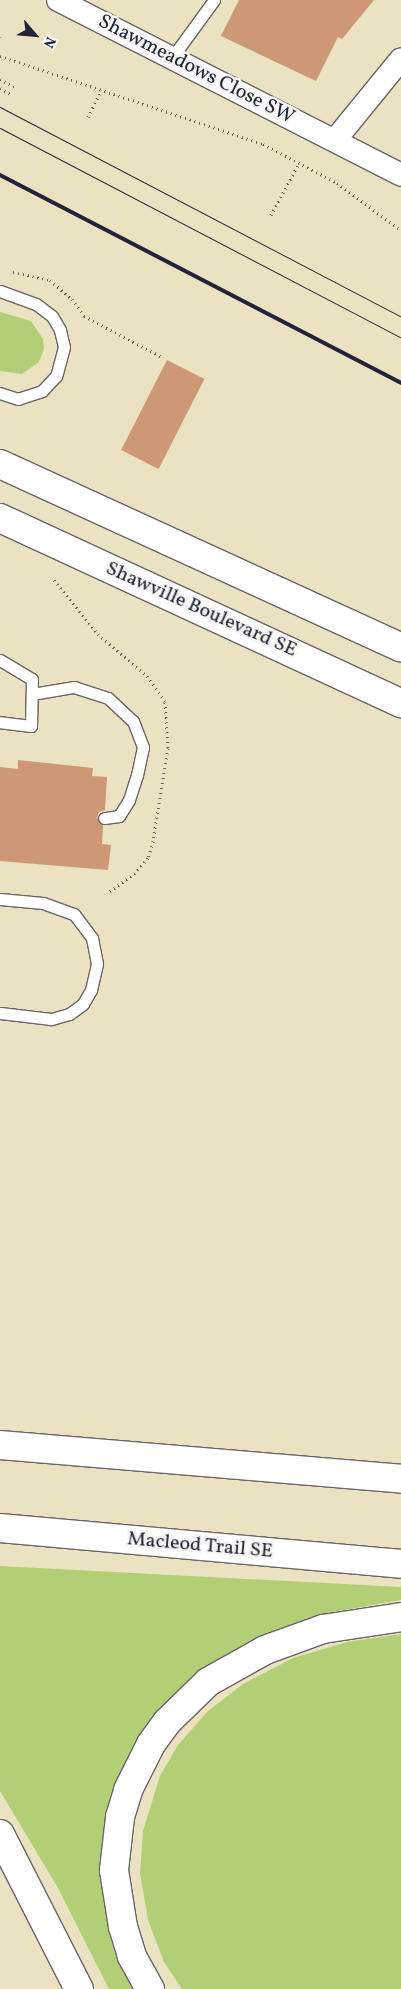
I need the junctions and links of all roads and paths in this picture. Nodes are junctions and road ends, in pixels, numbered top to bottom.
1 (58, 0) edge
2 (214, 0) edge
3 (0, 56) edge
4 (171, 59) junction
5 (401, 59) edge
6 (0, 79) edge
7 (0, 88) edge
8 (16, 88) dead end
9 (101, 90) junction
10 (12, 95) dead end
11 (88, 117) dead end
12 (335, 140) junction
13 (299, 163) junction
14 (401, 175) edge
15 (271, 215) dead end
16 (401, 230) edge
17 (10, 271) dead end
18 (0, 291) edge
19 (164, 358) dead end
20 (0, 393) edge
21 (0, 464) edge
22 (0, 518) edge
23 (401, 648) edge
24 (0, 660) edge
25 (32, 694) junction
26 (401, 703) edge
27 (0, 722) edge
28 (104, 818) dead end
29 (0, 899) edge
30 (0, 1014) edge
31 (0, 1445) edge
32 (401, 1479) edge
33 (0, 1528) edge
34 (401, 1564) edge
35 (401, 1617) edge
36 (0, 1834) edge
37 (79, 1989) edge
38 (150, 1989) edge

1 - 4 street, Shawmeadows Close SW
2 - 4 lane
3 - 9 path
4 - 12 street, Shawmeadows Close SW
5 - 12 street
6 - 8 path
7 - 10 path
9 - 11 path
9 - 13 path
12 - 14 street, Shawmeadows Close SW
13 - 15 path
13 - 16 path
17 - 19 path
18 - 20 lane
21 - 23 main road
22 - 26 main road, Shawville Boulevard SE
24 - 25 lane
25 - 27 lane
25 - 28 lane
29 - 30 lane
31 - 32 main road
33 - 34 main road, Macleod Trail SE
35 - 38 main road
36 - 37 main road

